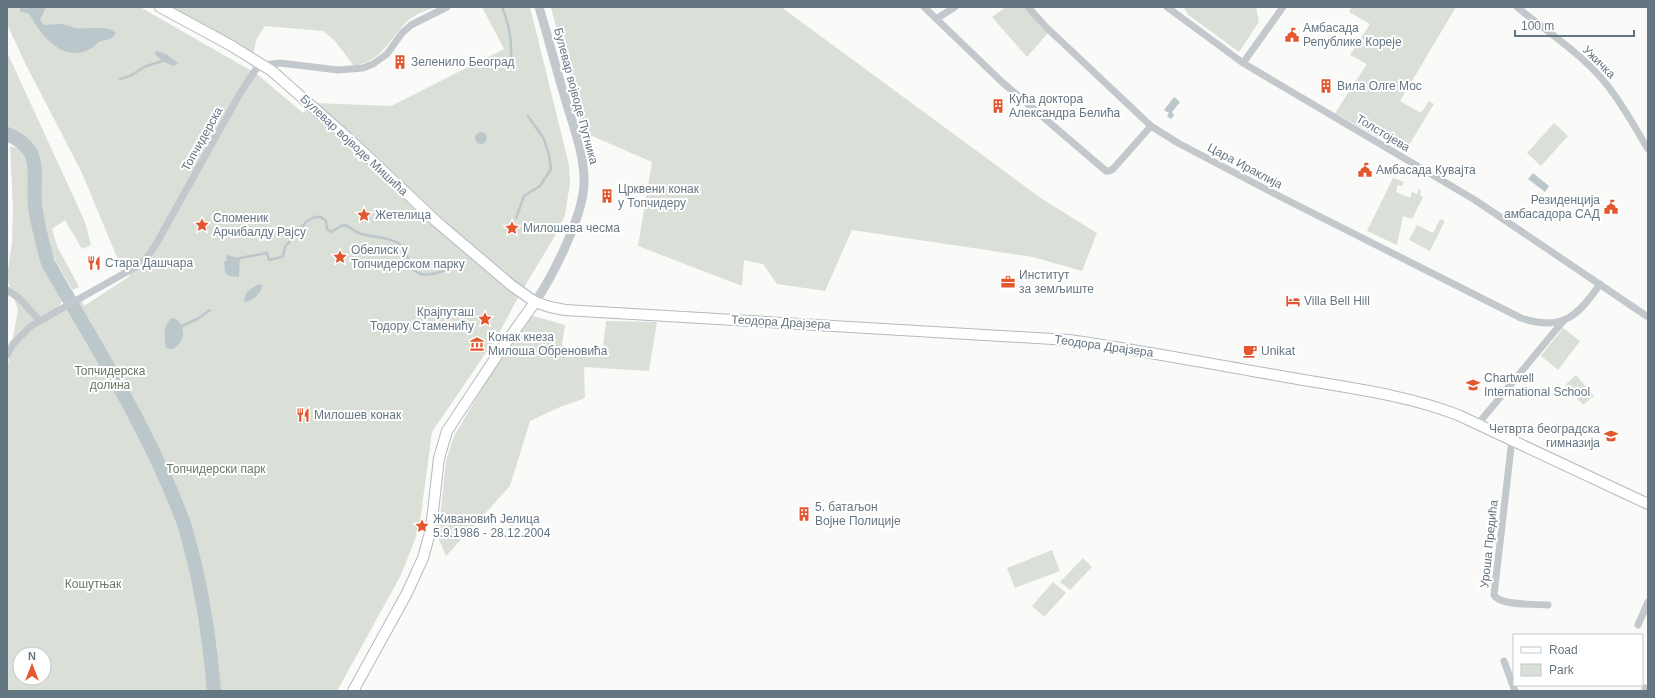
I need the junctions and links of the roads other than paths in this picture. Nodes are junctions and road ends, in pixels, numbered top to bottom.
1 (160, 7) edge
2 (447, 7) edge
3 (539, 7) edge
4 (924, 7) edge
5 (955, 7) edge
6 (1028, 7) edge
7 (1167, 7) edge
8 (1283, 7) edge
9 (1518, 7) edge
10 (936, 20) junction
11 (1243, 63) junction
12 (263, 65) junction
13 (1151, 126) junction
14 (1648, 149) edge
15 (1600, 284) junction
16 (7, 290) edge
17 (535, 302) junction
18 (1648, 317) edge
19 (1564, 320) junction
20 (40, 321) junction
21 (7, 355) edge
22 (1478, 424) junction
23 (1512, 439) junction
24 (1646, 501) edge
25 (1648, 602) edge
26 (1548, 605) dead end
27 (1638, 625) dead end
28 (1504, 661) dead end
29 (1513, 686) edge
30 (353, 691) edge

1 - 12 main road, Булевар војводе Мишића
2 - 12 street
3 - 17 street, Булевар војводе Путника
4 - 10 street
5 - 10 street
6 - 13 street, Цара Ираклија
7 - 11 street, Толстојева
8 - 11 street
9 - 14 street, Ужичка
10 - 13 street
11 - 15 street, Толстојева
12 - 17 main road, Булевар војводе Мишића
12 - 20 street, Топчидерска
13 - 19 street, Цара Ираклија
15 - 18 street, Толстојева
15 - 19 street, Цара Ираклија
16 - 20 street
17 - 22 main road, Теодора Драјзера
17 - 30 main road
19 - 22 street
20 - 21 street, Топчидерска
22 - 23 main road, Теодора Драјзера
23 - 24 main road, Теодора Драјзера
23 - 26 street, Уроша Предића
25 - 27 street
28 - 29 street

